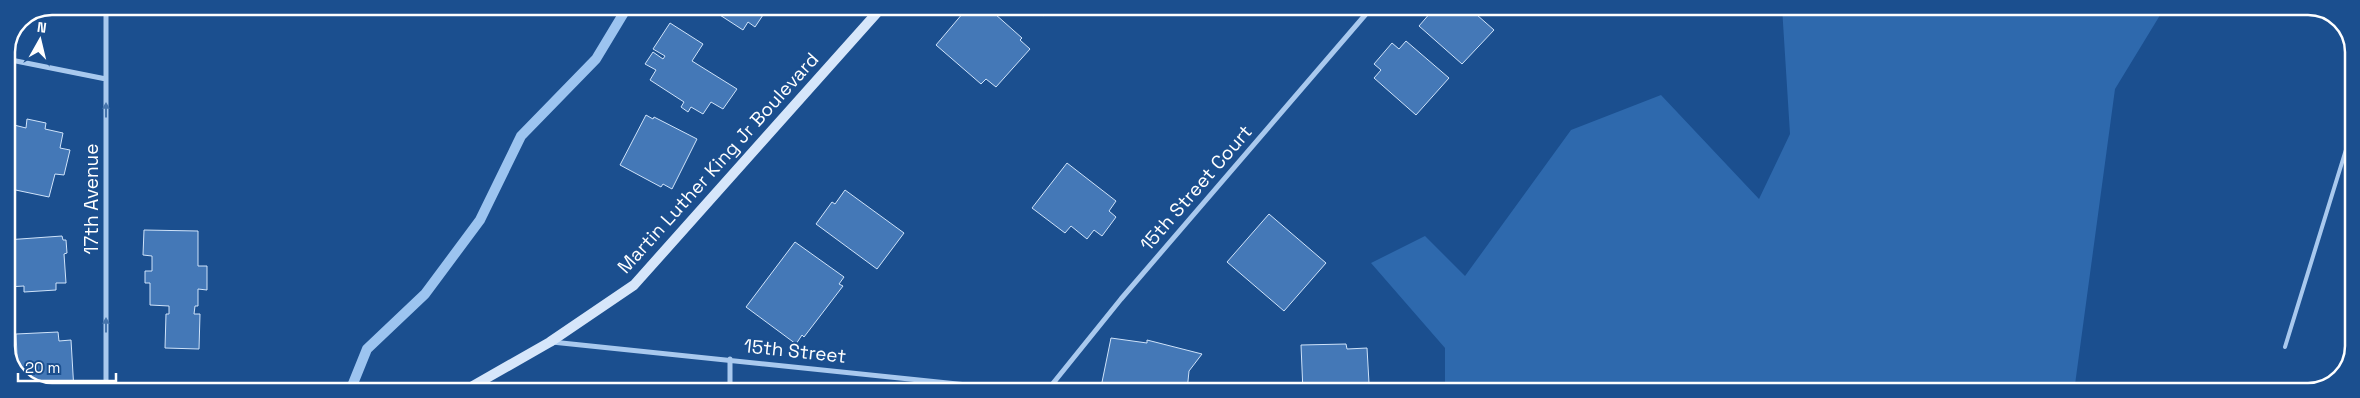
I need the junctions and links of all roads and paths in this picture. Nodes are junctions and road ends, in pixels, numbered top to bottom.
1 (106, 15) edge
2 (875, 15) edge
3 (1364, 15) edge
4 (15, 61) edge
5 (106, 79) junction
6 (2345, 153) edge
7 (550, 342) junction
8 (2285, 347) dead end
9 (730, 359) junction
10 (106, 383) edge
11 (478, 383) edge
12 (730, 383) edge
13 (953, 383) edge
14 (1053, 383) edge

1 - 5 street, 17th Avenue
2 - 7 main road, Martin Luther King Jr Boulevard
3 - 14 street, 15th Street Court
4 - 5 street
10 -> 5 street, 17th Avenue
6 - 8 lane
7 - 9 street, 15th Street
7 - 11 main road, Martin Luther King Jr Boulevard
9 - 12 street
9 - 13 street, 15th Street

